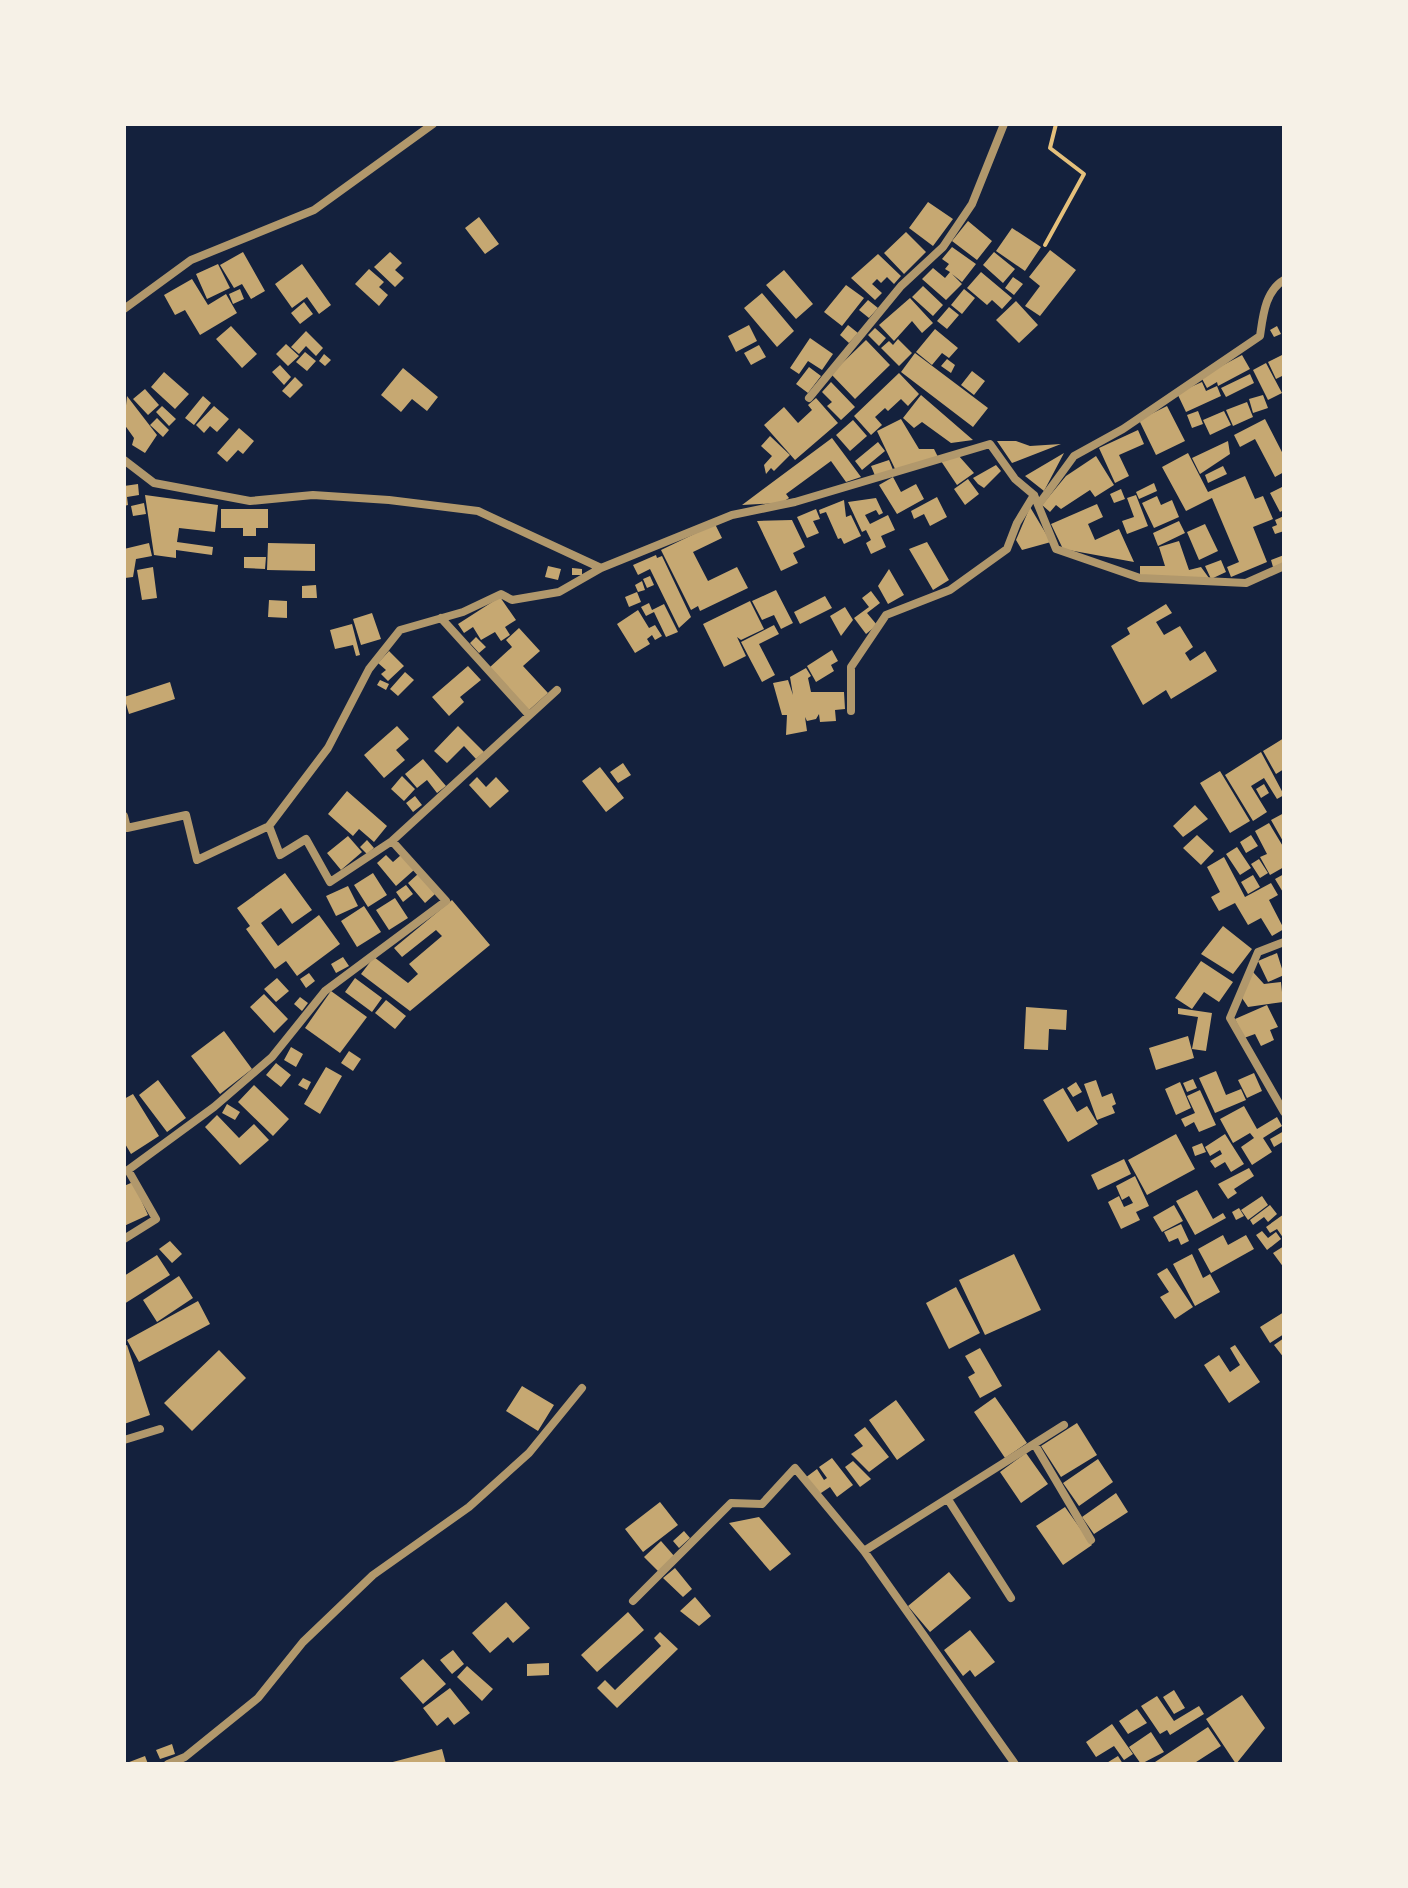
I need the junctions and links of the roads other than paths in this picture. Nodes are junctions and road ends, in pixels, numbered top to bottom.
1 (433, 124) edge
2 (1004, 124) edge
3 (1284, 280) edge
4 (124, 309) edge
5 (809, 398) dead end
6 (124, 460) edge
7 (1036, 499) junction
8 (1284, 566) edge
9 (601, 568) junction
10 (441, 618) junction
11 (557, 690) dead end
12 (851, 711) dead end
13 (529, 715) junction
14 (124, 816) edge
15 (269, 826) junction
16 (392, 841) junction
17 (1284, 942) edge
18 (1284, 1112) edge
19 (124, 1239) edge
20 (582, 1388) dead end
21 (1064, 1425) dead end
22 (160, 1429) dead end
23 (124, 1440) edge
24 (1035, 1445) junction
25 (949, 1501) junction
26 (1091, 1540) dead end
27 (864, 1551) junction
28 (1011, 1598) dead end
29 (633, 1601) dead end
30 (168, 1764) edge
31 (1015, 1764) edge

1 - 4 street
2 - 5 street
3 - 7 street
6 - 9 street
7 - 8 street
7 - 9 street
7 - 12 street
9 - 10 street
10 - 13 street
10 - 15 street
11 - 13 street
13 - 16 street
14 - 15 street
15 - 16 street
16 - 19 street
17 - 18 street
20 - 30 street
21 - 24 street
22 - 23 street
24 - 25 street
24 - 26 street
25 - 27 street
25 - 28 street
27 - 29 street
27 - 31 street

